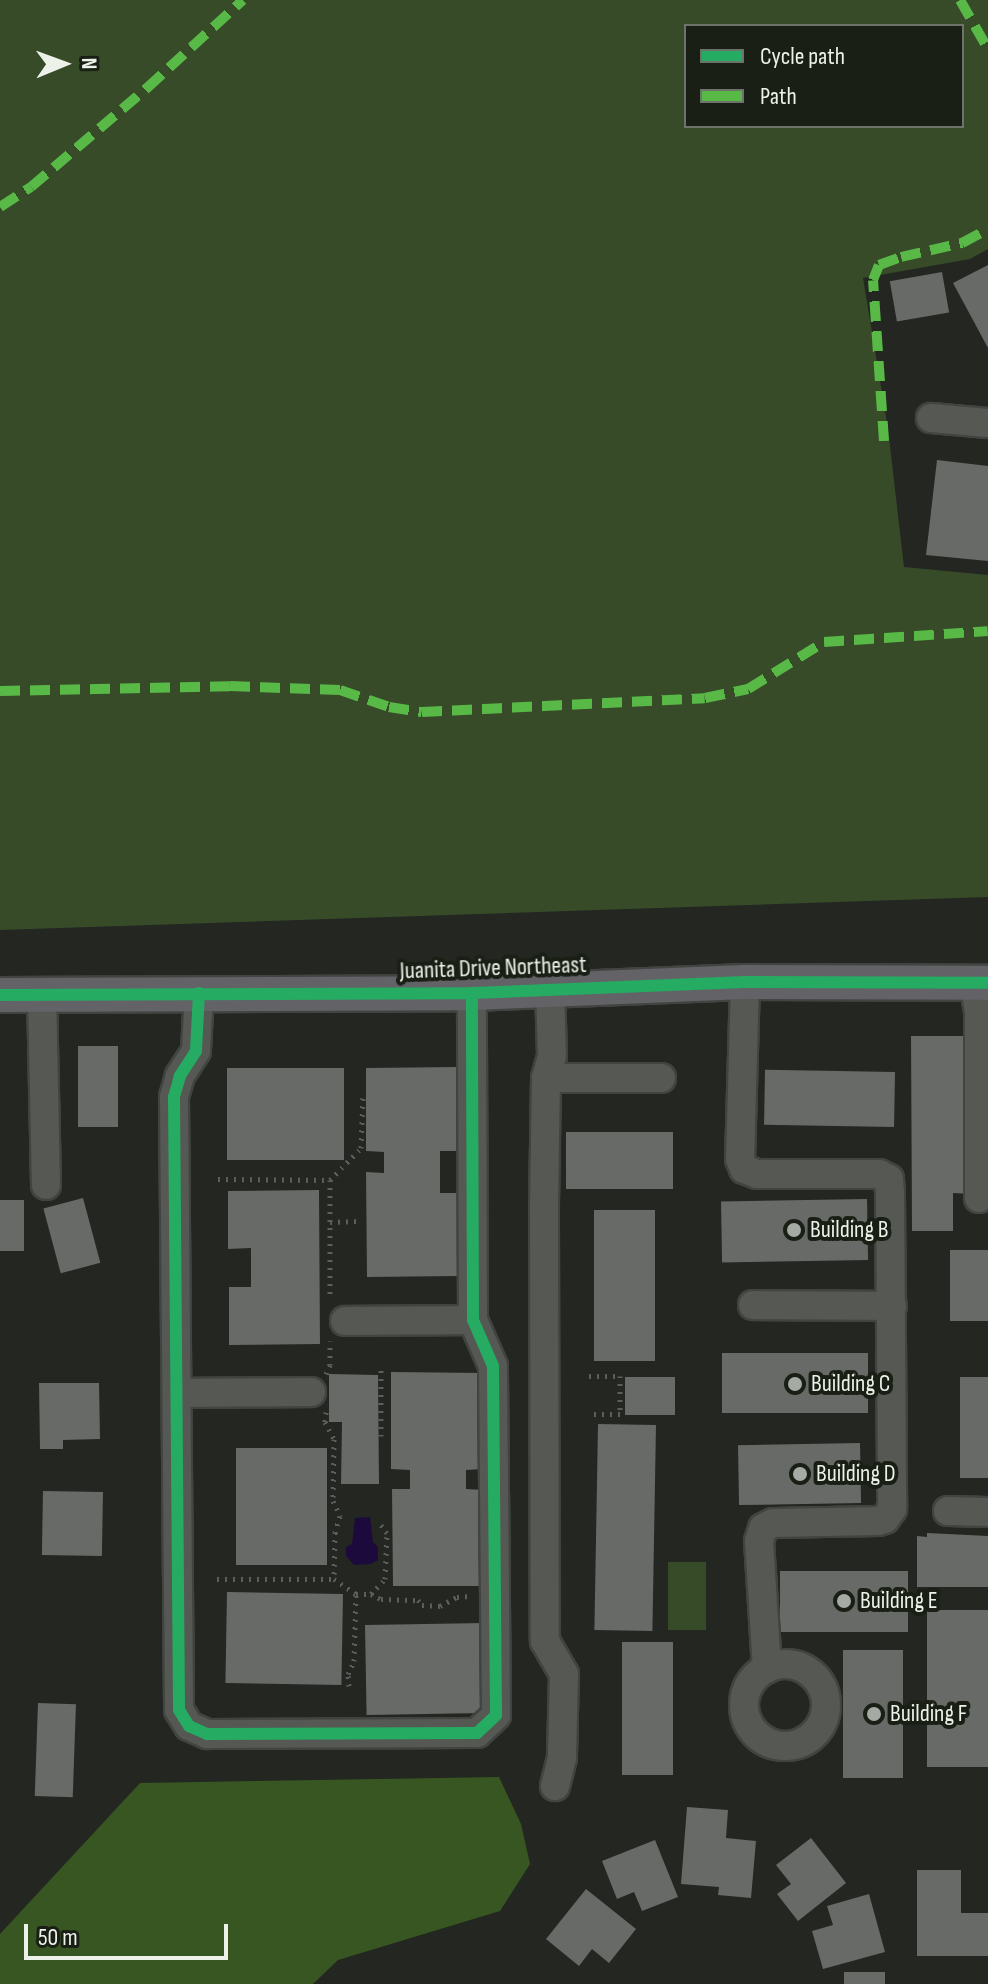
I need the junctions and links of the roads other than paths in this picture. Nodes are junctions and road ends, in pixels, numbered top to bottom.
1 (931, 418) dead end
2 (988, 423) edge
3 (745, 982) junction
4 (981, 983) edge
5 (550, 988) junction
6 (199, 993) junction
7 (472, 993) junction
8 (42, 994) junction
9 (0, 995) edge
10 (546, 1078) junction
11 (661, 1078) dead end
12 (46, 1185) dead end
13 (979, 1198) dead end
14 (753, 1305) dead end
15 (892, 1306) junction
16 (335, 1319) road end
17 (473, 1320) junction
18 (321, 1392) road end
19 (177, 1393) junction
20 (948, 1511) dead end
21 (988, 1512) edge
22 (767, 1669) dead end
23 (555, 1786) dead end

1 - 2 street
3 - 4 main road, Juanita Drive Northeast
3 - 5 main road, Juanita Drive Northeast
3 - 15 street
4 - 13 street
5 - 7 main road, Juanita Drive Northeast
5 - 10 street
6 - 7 main road, Juanita Drive Northeast
6 - 8 main road, Juanita Drive Northeast
6 - 19 street
7 - 17 street
8 - 9 main road, Juanita Drive Northeast
8 - 12 street
10 - 11 street
10 - 23 street
14 - 15 street
15 - 22 street
16 - 17 street
17 - 19 street
18 - 19 street
20 - 21 street

